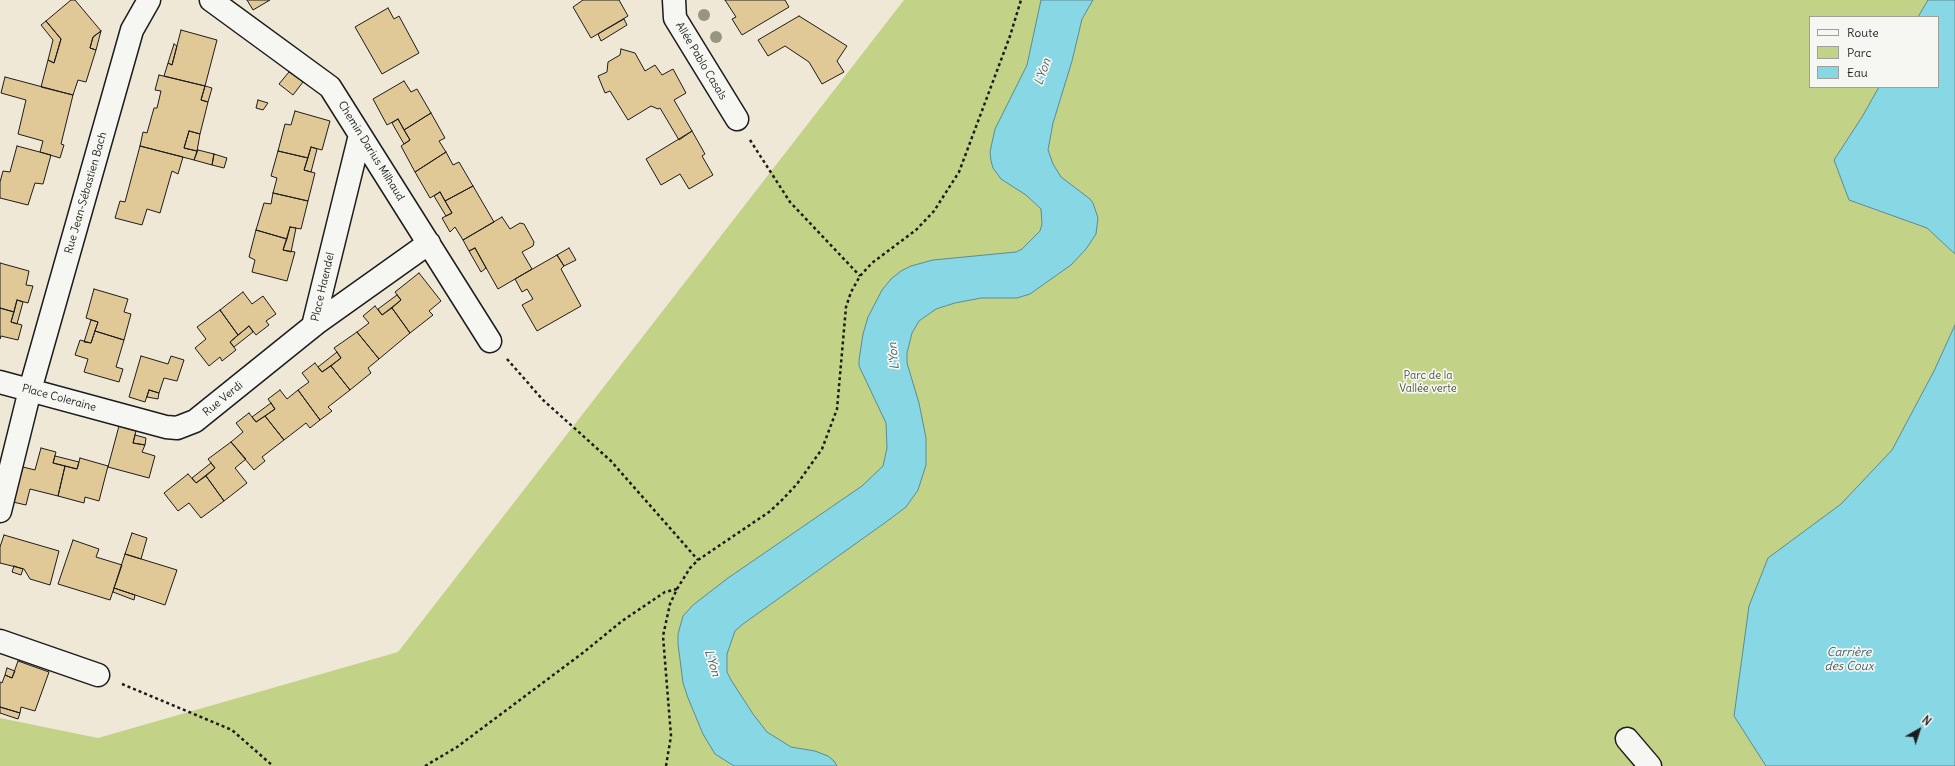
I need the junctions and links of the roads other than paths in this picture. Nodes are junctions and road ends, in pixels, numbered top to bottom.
1 (149, 0) edge
2 (211, 0) edge
3 (674, 0) edge
4 (737, 120) road end
5 (360, 134) junction
6 (428, 243) junction
7 (313, 326) junction
8 (490, 340) road end
9 (0, 382) edge
10 (30, 390) junction
11 (117, 413) joint
12 (0, 511) edge
13 (0, 641) edge
14 (98, 675) road end
15 (1627, 739) dead end
16 (1650, 766) edge

1 - 10 street, Rue Jean-Sébastien Bach
2 - 5 street, Chemin Darius Milhaud
3 - 4 street, Allée Pablo Casals
5 - 6 street, Chemin Darius Milhaud
5 - 7 street, Place Haendel
6 - 7 street, Place Haendel
6 - 8 street, Chemin Darius Milhaud
7 - 11 street, Rue Verdi
9 - 10 street, Place Coleraine
10 - 11 street, Place Coleraine
10 - 12 street, Rue Jean-Sébastien Bach
13 - 14 street
15 - 16 street

